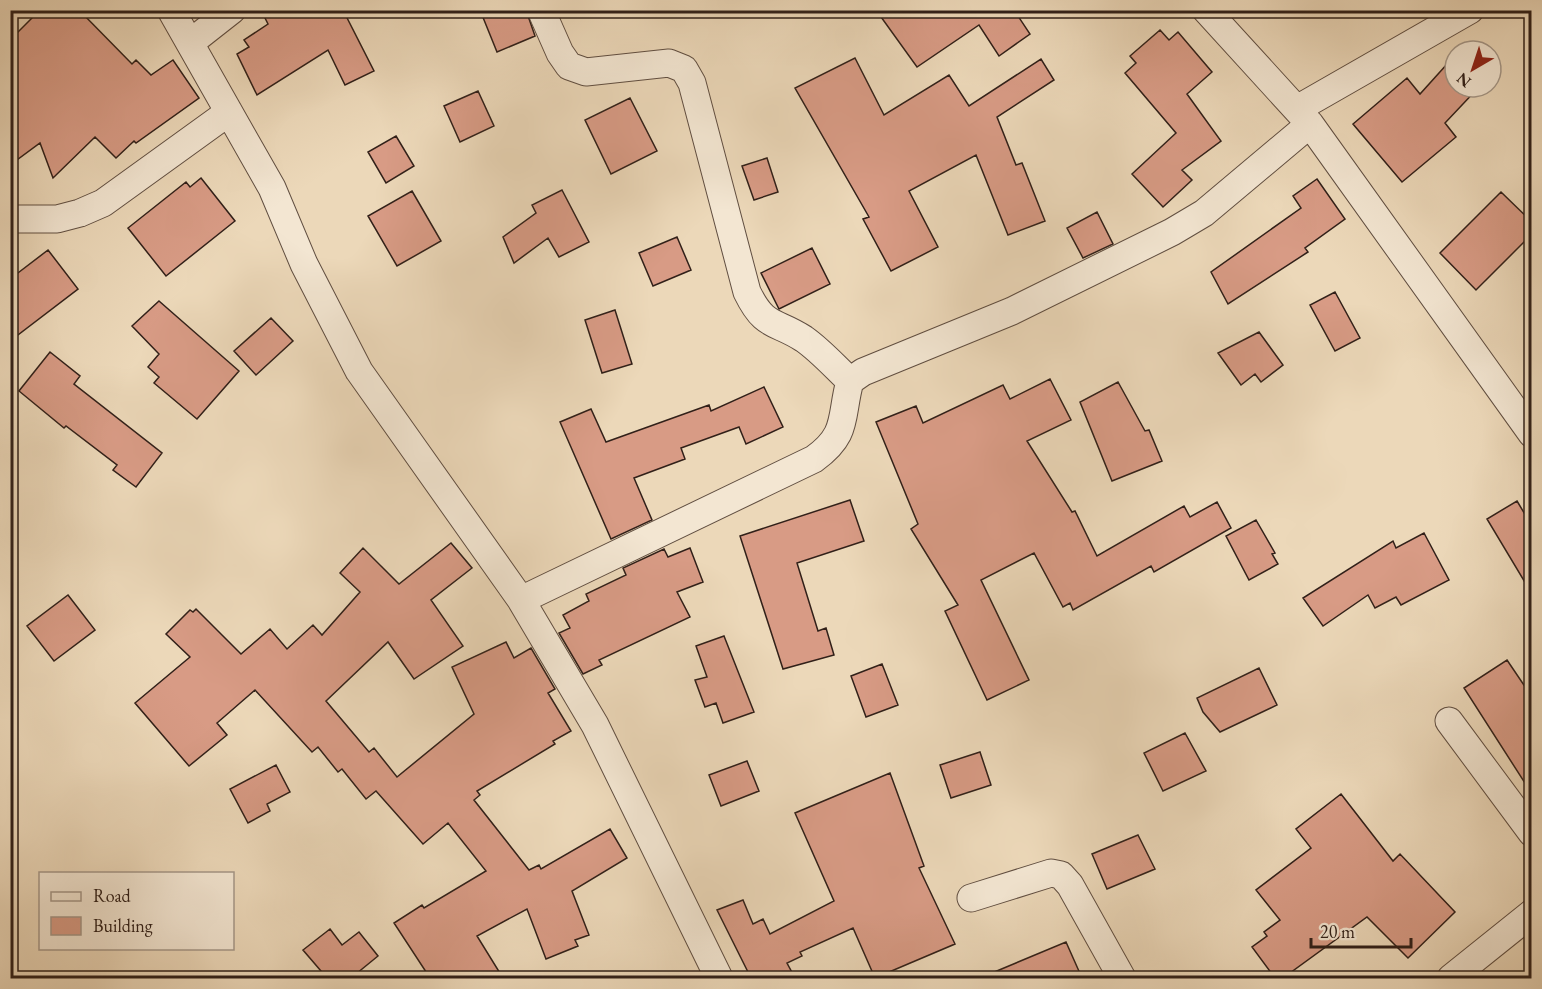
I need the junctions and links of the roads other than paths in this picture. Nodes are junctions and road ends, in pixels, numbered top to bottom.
1 (171, 10) edge
2 (232, 10) edge
3 (541, 10) edge
4 (1206, 10) edge
5 (1470, 10) edge
6 (190, 43) junction
7 (229, 112) junction
8 (1304, 116) junction
9 (10, 219) edge
10 (850, 381) junction
11 (1532, 434) edge
12 (521, 600) junction
13 (1449, 721) dead end
14 (1532, 833) edge
15 (971, 898) dead end
16 (1532, 914) edge
17 (719, 978) edge
18 (1122, 978) edge
19 (1451, 978) edge

1 - 6 street
2 - 6 street
3 - 10 street
4 - 8 street
5 - 8 street
6 - 7 street
7 - 9 street
7 - 12 street
8 - 10 street
8 - 11 street
10 - 12 street
12 - 17 street
13 - 14 street
15 - 18 street
16 - 19 street

